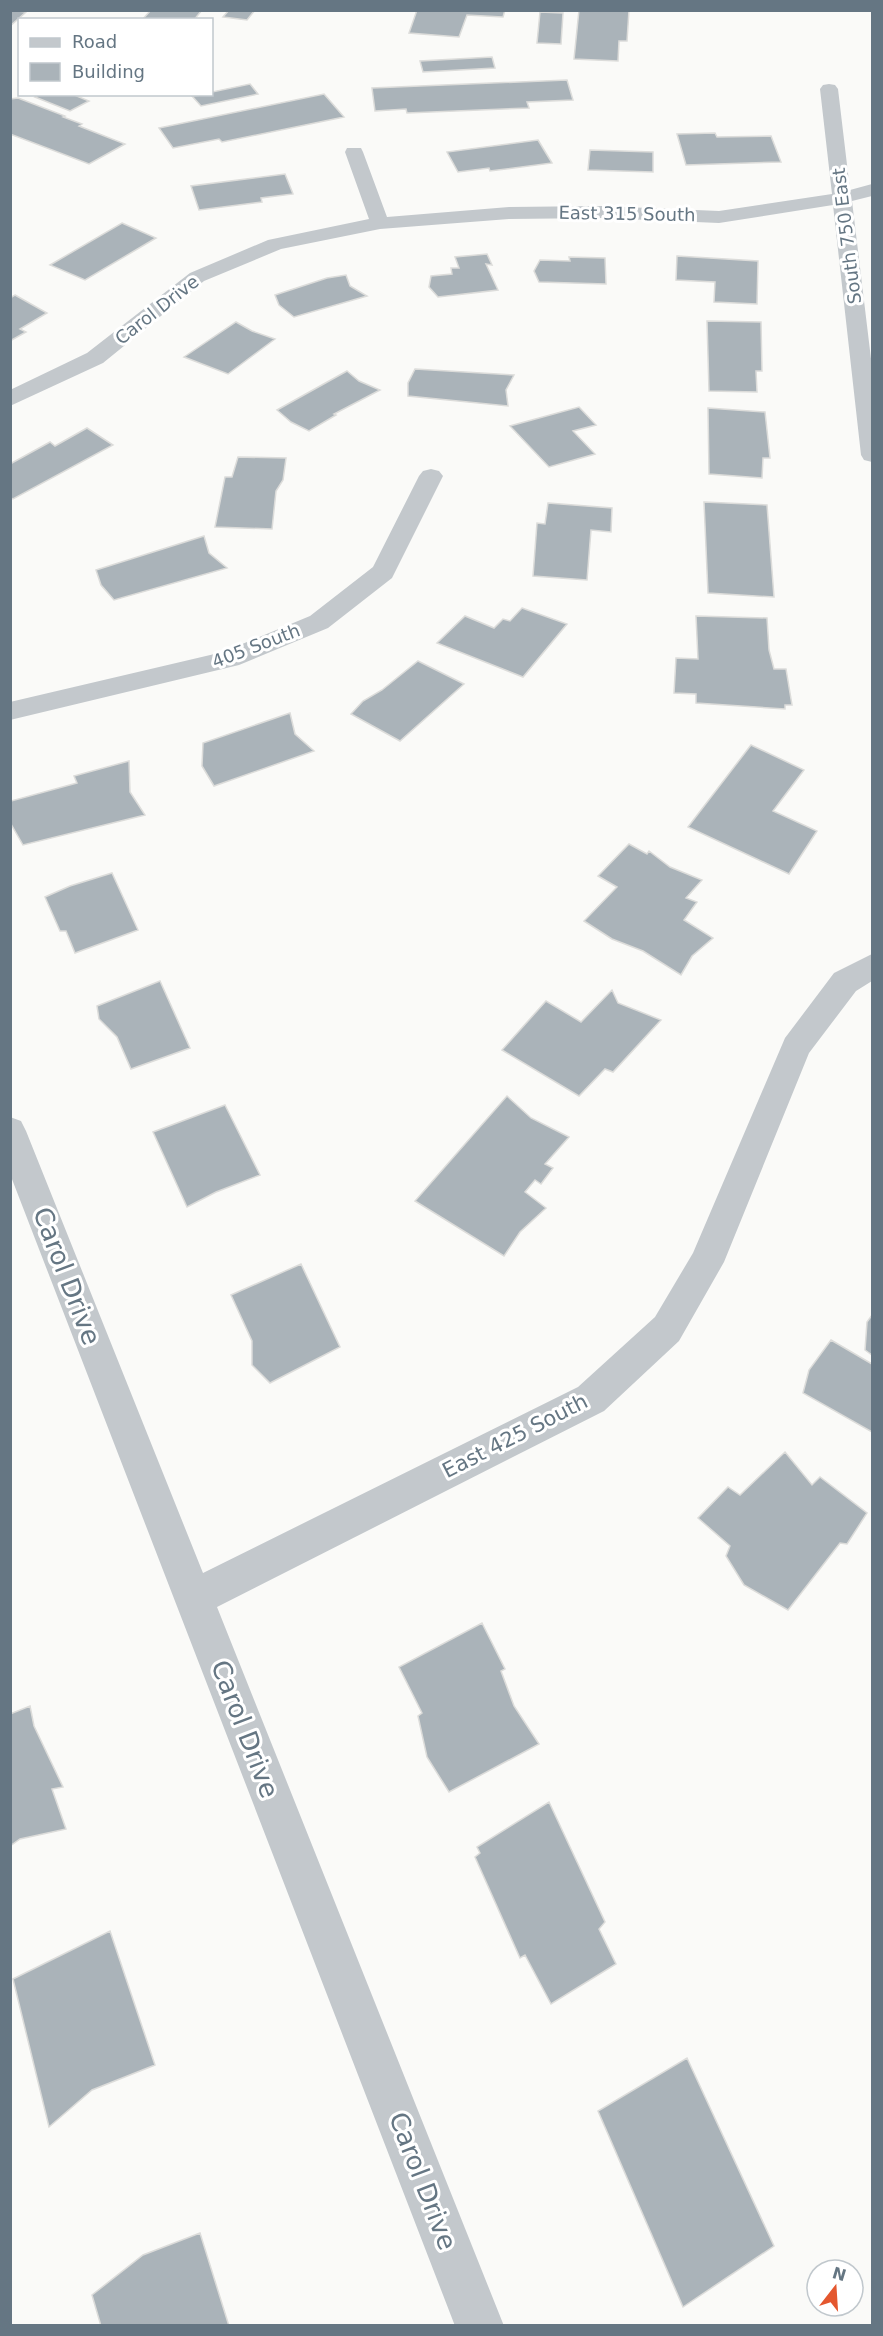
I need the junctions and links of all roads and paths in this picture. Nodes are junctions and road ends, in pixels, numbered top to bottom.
1 (829, 89) dead end
2 (354, 152) dead end
3 (873, 190) edge
4 (842, 198) junction
5 (380, 223) junction
6 (10, 399) edge
7 (873, 455) edge
8 (431, 476) dead end
9 (10, 711) edge
10 (873, 966) edge
11 (15, 1156) edge
12 (194, 1598) junction
13 (480, 2325) edge

1 - 4 street, South 750 East
2 - 5 street
3 - 4 street, East 315 South
4 - 5 street, East 315 South
4 - 7 street, South 750 East
5 - 6 street, Carol Drive
8 - 9 street, 405 South
10 - 12 street, East 425 South
11 - 12 street, Carol Drive
12 - 13 street, Carol Drive

